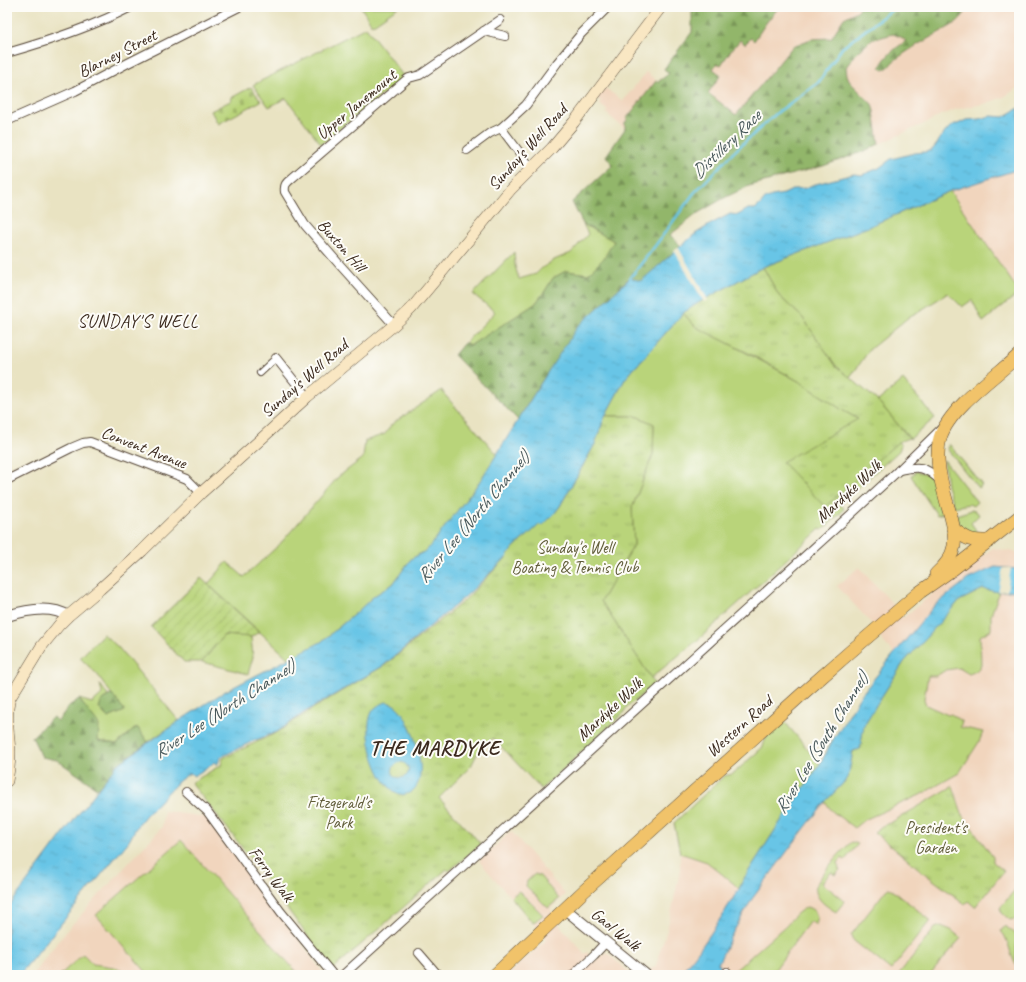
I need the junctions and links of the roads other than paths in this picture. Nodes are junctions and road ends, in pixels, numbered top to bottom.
1 (131, 7) edge
2 (239, 7) edge
3 (608, 7) edge
4 (662, 7) edge
5 (226, 10) edge
6 (500, 20) dead end
7 (484, 31) junction
8 (505, 36) dead end
9 (7, 53) edge
10 (7, 121) edge
11 (501, 128) junction
12 (467, 150) dead end
13 (531, 168) junction
14 (291, 179) joint
15 (394, 324) junction
16 (1019, 355) edge
17 (276, 358) joint
18 (260, 373) dead end
19 (307, 397) junction
20 (950, 420) junction
21 (898, 470) junction
22 (7, 480) edge
23 (940, 480) junction
24 (202, 493) junction
25 (1019, 517) edge
26 (953, 529) junction
27 (989, 541) junction
28 (920, 592) junction
29 (7, 615) edge
30 (68, 616) junction
31 (8, 704) edge
32 (7, 781) edge
33 (186, 792) dead end
34 (565, 909) junction
35 (606, 942) junction
36 (418, 953) dead end
37 (333, 975) edge
38 (343, 975) edge
39 (438, 975) edge
40 (495, 975) edge
41 (573, 975) edge
42 (646, 975) edge

1 - 9 street
2 - 5 street, Blarney Street
3 - 11 street
4 - 13 main road, Sunday's Well Road
5 - 10 street, Blarney Street
6 - 7 street, Upper Janemount
7 - 8 street
7 - 14 street, Upper Janemount
11 - 12 street
11 - 13 street
13 - 15 main road, Sunday's Well Road
14 - 15 street, Buxton Hill
15 - 19 main road, Sunday's Well Road
16 - 20 highway, Mardyke Walk
17 - 18 street
17 - 19 street
19 - 24 main road, Sunday's Well Road
20 - 21 street, Mardyke Walk
20 - 23 highway, Mardyke Walk
21 - 23 street, Mardyke Walk
21 - 38 street, Mardyke Walk
22 - 24 street, Convent Avenue
23 - 26 highway, Mardyke Walk
24 - 30 main road, Sunday's Well Road
25 - 27 highway, Western Road
26 - 27 highway
26 - 28 highway, Mardyke Walk
27 - 28 highway, Western Road
28 - 34 highway, Western Road
29 - 30 street
30 - 31 main road, Sunday's Well Road
31 - 32 main road, Sunday's Well Road
33 - 37 street, Ferry Walk
34 - 35 street, Gaol Walk
34 - 40 highway, Western Road
35 - 41 street
35 - 42 street, Gaol Walk
36 - 39 street

